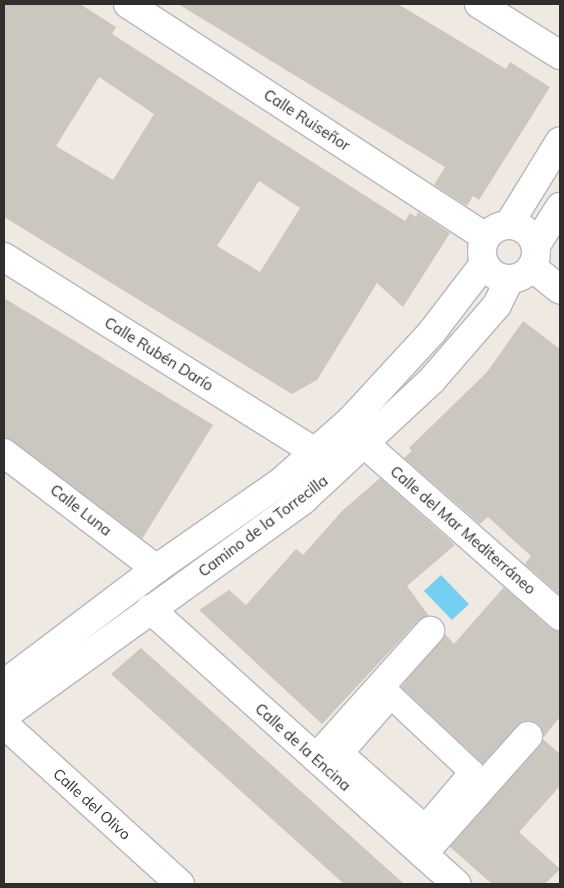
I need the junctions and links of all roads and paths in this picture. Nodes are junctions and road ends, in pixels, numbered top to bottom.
1 (128, 4) edge
2 (479, 4) edge
3 (560, 55) edge
4 (560, 141) edge
5 (560, 207) edge
6 (509, 224) junction
7 (486, 237) junction
8 (534, 256) junction
9 (4, 257) edge
10 (484, 264) junction
11 (509, 280) junction
12 (560, 290) edge
13 (366, 445) junction
14 (315, 452) junction
15 (4, 453) edge
16 (156, 569) junction
17 (150, 609) junction
18 (560, 616) edge
19 (430, 630) dead end
20 (4, 684) edge
21 (4, 716) edge
22 (4, 724) edge
23 (528, 736) dead end
24 (316, 758) junction
25 (472, 772) joint
26 (423, 854) junction
27 (180, 884) edge
28 (457, 884) edge

1 - 7 street, Calle Ruiseñor
2 - 3 street
4 - 6 street
5 - 8 street
6 - 7 street
6 - 8 street
7 - 10 street
8 - 11 street
8 - 12 street
9 - 14 street, Calle Rubén Darío
10 - 11 street
10 - 14 street, Camino de la Torrecilla
11 - 13 street, Camino de la Torrecilla
13 - 17 street, Camino de la Torrecilla
13 - 18 street, Calle del Mar Mediterráneo
14 - 16 street, Camino de la Torrecilla
15 - 16 street, Calle Luna
16 - 20 street, Camino de la Torrecilla
17 - 21 street, Camino de la Torrecilla
17 - 24 street, Calle de la Encina
19 - 24 street
22 - 27 street, Calle del Olivo
23 - 26 street
24 - 26 street, Calle de la Encina
25 - 25 street
26 - 28 street, Calle de la Encina

